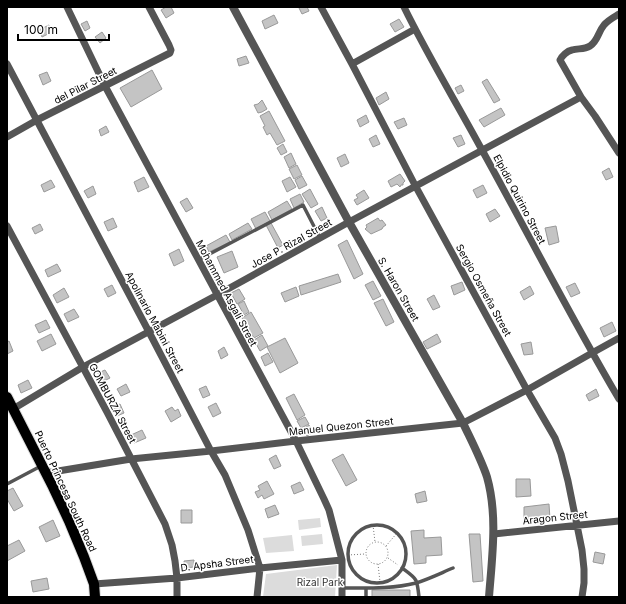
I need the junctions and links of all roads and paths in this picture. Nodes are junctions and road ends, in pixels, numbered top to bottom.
1 (67, 7) edge
2 (149, 7) edge
3 (233, 7) edge
4 (321, 7) edge
5 (404, 7) edge
6 (619, 14) edge
7 (415, 29) junction
8 (7, 64) edge
9 (352, 64) junction
10 (105, 86) junction
11 (581, 97) junction
12 (37, 120) junction
13 (7, 137) edge
14 (482, 150) junction
15 (619, 153) edge
16 (416, 187) junction
17 (349, 222) junction
18 (7, 226) edge
19 (320, 238) junction
20 (198, 260) junction
21 (217, 295) junction
22 (149, 332) junction
23 (619, 338) edge
24 (592, 353) junction
25 (83, 367) junction
26 (527, 390) junction
27 (7, 397) edge
28 (619, 399) edge
29 (13, 409) junction
30 (463, 423) junction
31 (296, 441) junction
32 (211, 451) junction
33 (131, 459) junction
34 (44, 469) junction
35 (7, 484) edge
36 (619, 521) edge
37 (373, 525) junction
38 (577, 525) junction
39 (397, 533) junction
40 (494, 534) junction
41 (375, 542) junction
42 (386, 546) junction
43 (366, 554) junction
44 (387, 557) junction
45 (346, 558) junction
46 (378, 564) junction
47 (260, 568) junction
48 (402, 568) junction
49 (454, 568) dead end
50 (177, 578) junction
51 (417, 582) junction
52 (380, 583) junction
53 (94, 584) junction
54 (342, 588) junction
55 (366, 588) junction
56 (93, 596) edge
57 (177, 597) edge
58 (257, 597) edge
59 (342, 597) edge
60 (366, 597) edge
61 (419, 597) edge
62 (489, 597) edge
63 (582, 597) edge

1 - 10 street, Mohammed Asgali Street
2 - 10 street, del Pilar Street
3 - 17 street, S. Haron Street
4 - 9 street, Sergio Osmeña Street
5 - 7 street, Elpidio Quirino Street
6 - 11 street
7 - 9 street
7 - 14 street, Elpidio Quirino Street
8 - 12 street, Apolinario Mabini Street
9 - 16 street, Sergio Osmeña Street
10 - 12 street, del Pilar Street
10 - 20 street, Mohammed Asgali Street
11 - 14 street, Jose P. Rizal Street
11 - 15 street
12 - 13 street, del Pilar Street
12 - 22 street, Apolinario Mabini Street
14 - 16 street, Jose P. Rizal Street
14 - 24 street, Elpidio Quirino Street
16 - 17 street, Jose P. Rizal Street
16 - 26 street, Sergio Osmeña Street
17 - 19 street, Jose P. Rizal Street
17 - 30 street, S. Haron Street
18 - 25 street, GOMBURZA Street
19 - 20 lane
19 - 21 street, Jose P. Rizal Street
20 - 21 street, Mohammed Asgali Street
21 - 22 street, Jose P. Rizal Street
21 - 31 street, Mohammed Asgali Street
22 - 25 street, Jose P. Rizal Street
22 - 32 street, Apolinario Mabini Street
23 - 24 street, Manuel Quezon Street
24 - 26 street, Manuel Quezon Street
24 - 28 street, Elpidio Quirino Street
25 - 29 street, Jose P. Rizal Street
25 - 33 street, GOMBURZA Street
26 - 30 street, Manuel Quezon Street
26 - 38 street, Sergio Osmeña Street
27 - 29 main road, Puerto Princesa South Road
29 - 34 main road, Puerto Princesa South Road
30 - 31 street, Manuel Quezon Street
30 - 40 street, S. Haron Street
31 - 32 street, Manuel Quezon Street
31 - 45 street, Mohammed Asgali Street
32 - 33 street, Manuel Quezon Street
32 - 47 street, Apolinario Mabini Street
33 - 34 street, Manuel Quezon Street
33 - 50 street, GOMBURZA Street
34 - 35 lane
34 - 53 main road, Puerto Princesa South Road
36 - 38 street, Aragon Street
37 - 39 lane
37 - 41 path
37 - 45 lane
38 - 40 street, Aragon Street
38 - 63 street, Sergio Osmeña Street
39 - 42 path
39 - 48 lane
40 - 62 street, S. Haron Street
41 - 42 path
41 - 43 path
42 - 44 path
43 - 45 path
43 - 46 path
44 - 46 path
44 - 48 path
45 - 47 street, D. Apsha Street
45 - 52 lane
45 - 54 street, Mohammed Asgali Street
46 - 52 path
47 - 50 street, D. Apsha Street
47 - 58 street, Apolinario Mabini Street
48 - 51 lane
48 - 52 lane
49 - 51 lane
50 - 53 street, D. Apsha Street
50 - 57 street, GOMBURZA Street
51 - 55 lane
51 - 61 lane
53 - 56 main road, Puerto Princesa South Road
54 - 55 lane
54 - 59 street, Mohammed Asgali Street
55 - 60 lane

